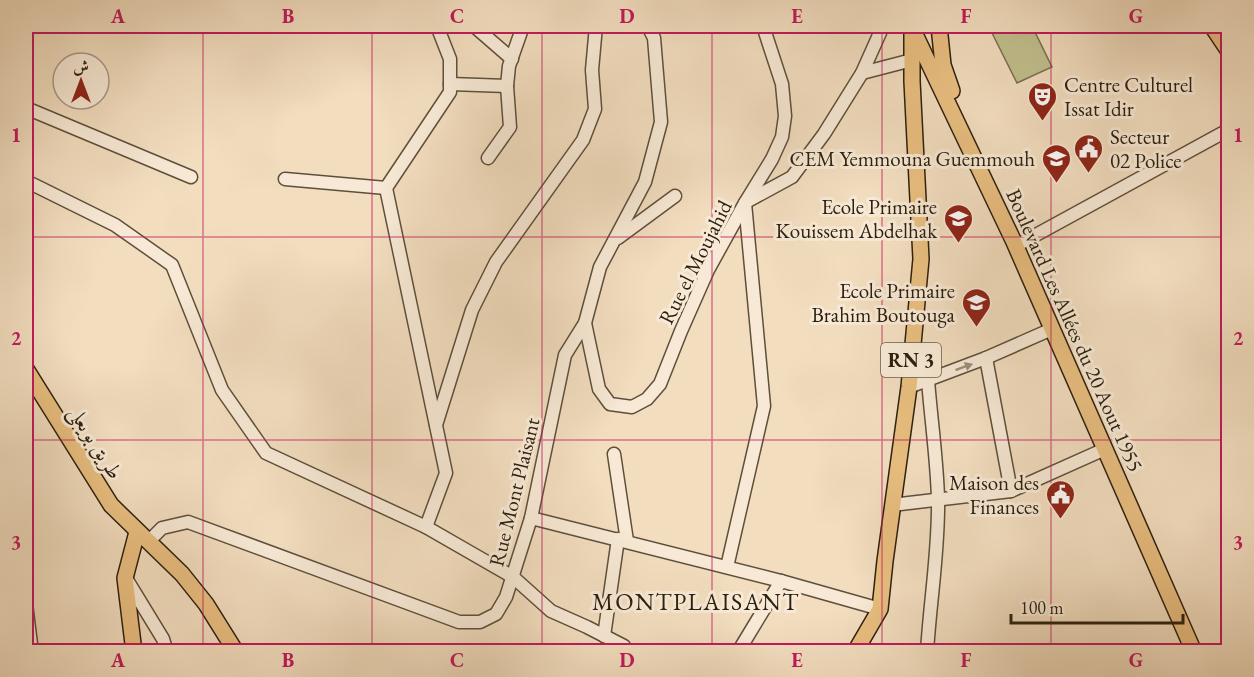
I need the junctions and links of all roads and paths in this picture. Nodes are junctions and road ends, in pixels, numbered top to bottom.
1 (437, 26) edge
2 (474, 26) edge
3 (523, 26) edge
4 (596, 26) edge
5 (648, 26) edge
6 (763, 26) edge
7 (883, 26) edge
8 (933, 26) edge
9 (939, 26) edge
10 (1212, 26) edge
11 (911, 27) edge
12 (1228, 50) edge
13 (512, 59) junction
14 (915, 59) junction
15 (862, 73) junction
16 (450, 84) junction
17 (507, 86) junction
18 (26, 108) edge
19 (1228, 130) edge
20 (488, 158) dead end
21 (191, 177) dead end
22 (285, 179) dead end
23 (26, 181) edge
24 (386, 188) junction
25 (675, 196) dead end
26 (745, 203) junction
27 (613, 241) junction
28 (1023, 243) junction
29 (585, 323) junction
30 (1052, 329) junction
31 (986, 358) junction
32 (26, 369) edge
33 (928, 380) junction
34 (909, 387) junction
35 (436, 426) junction
36 (1105, 449) junction
37 (614, 454) dead end
38 (1011, 491) junction
39 (938, 499) junction
40 (892, 505) junction
41 (531, 518) junction
42 (426, 527) junction
43 (142, 537) junction
44 (623, 540) junction
45 (727, 567) junction
46 (125, 578) junction
47 (513, 578) junction
48 (781, 581) junction
49 (26, 604) edge
50 (880, 609) junction
51 (604, 636) junction
52 (32, 651) edge
53 (134, 651) edge
54 (167, 651) edge
55 (236, 651) edge
56 (627, 651) edge
57 (738, 651) edge
58 (855, 651) edge
59 (927, 651) edge
60 (1194, 651) edge
61 (1205, 651) edge

1 - 16 street
2 - 13 street
3 - 13 street
4 - 35 street
5 - 27 street, Rue Mont Plaisant
6 - 26 street
7 - 15 street, Rue el Moujahid
8 - 11 main road
8 - 14 main road
9 - 28 main road, Boulevard Les Allées du 20 Aout 1955
10 - 12 main road
11 - 14 main road, RN 3
13 - 17 street
14 - 15 street
14 - 30 main road, Boulevard Les Allées du 20 Aout 1955
14 - 34 main road, RN 3
15 - 26 street, Rue el Moujahid
16 - 17 street
16 - 24 street
17 - 20 street
18 - 21 street
19 - 28 street
22 - 24 street
23 - 42 street
24 - 35 street
25 - 27 street
26 - 29 street, Rue el Moujahid
26 - 45 street
27 - 29 street, Rue Mont Plaisant
28 - 61 main road, Boulevard Les Allées du 20 Aout 1955
29 - 41 street, Rue Mont Plaisant
30 - 31 street
30 - 36 main road, Boulevard Les Allées du 20 Aout 1955
33 -> 31 street
31 - 38 street
32 - 43 main road, طريق بويعلى
33 - 34 street
33 - 39 street
34 - 40 main road, RN 3
35 - 42 street
36 - 38 street
36 - 60 main road, Boulevard Les Allées du 20 Aout 1955
37 - 44 street
38 - 39 street
39 - 40 street
39 - 59 street
40 - 50 main road, RN 3
41 - 44 street
41 - 47 street, Rue Mont Plaisant
42 - 47 street
43 - 46 main road
43 - 47 street, Rue Mont Plaisant
43 - 55 main road, طريق بويعلى
44 - 45 street
44 - 51 street
45 - 48 street
46 - 53 main road
46 - 54 street
47 - 51 street
48 - 50 street
48 - 57 street
49 - 52 street
50 - 58 main road, RN 3
51 - 56 street

